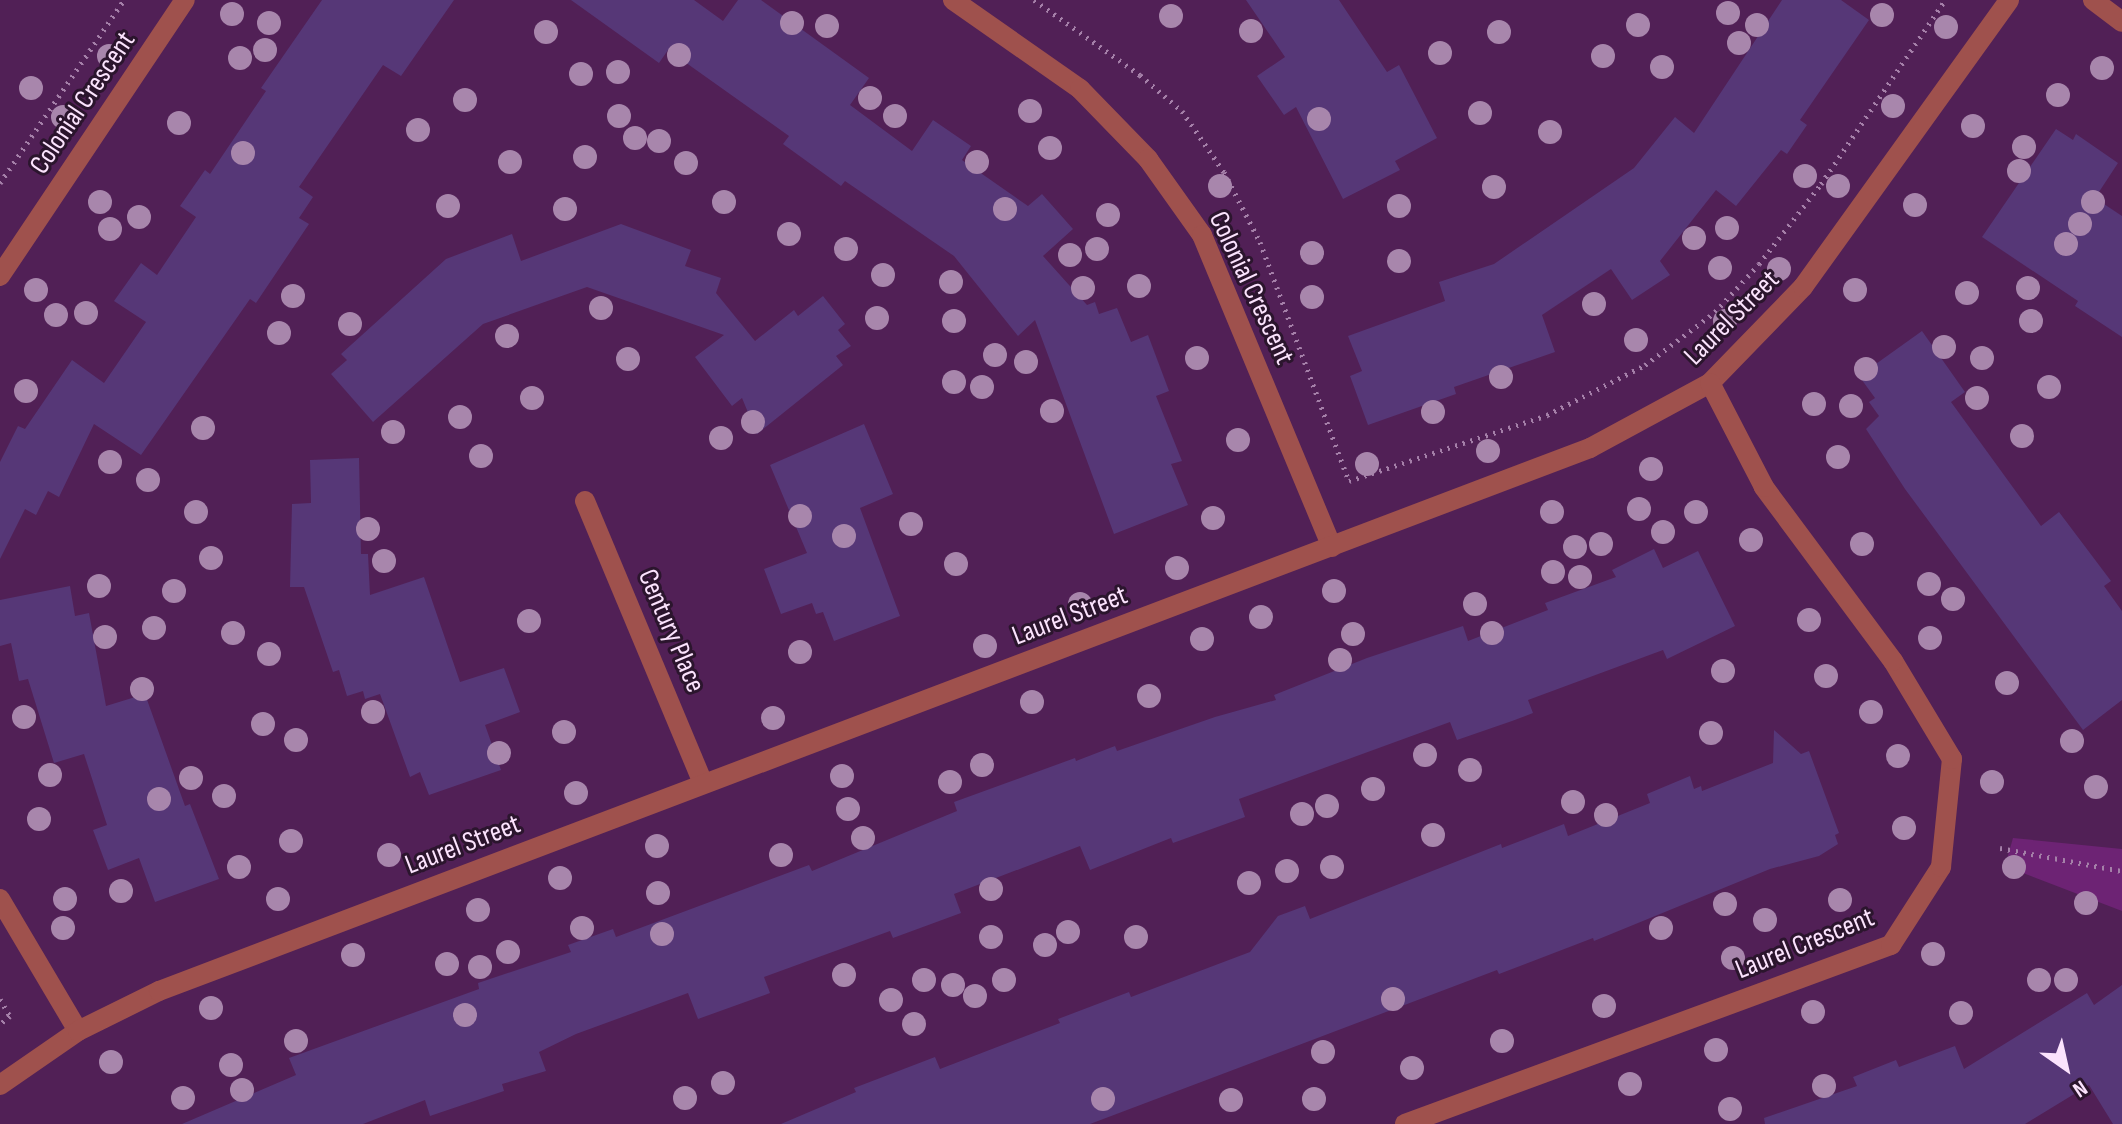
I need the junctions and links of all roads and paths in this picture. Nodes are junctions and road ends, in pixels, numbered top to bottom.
1 (124, 0) edge
2 (185, 0) edge
3 (953, 0) edge
4 (1034, 0) edge
5 (1945, 0) edge
6 (2009, 0) edge
7 (2093, 0) edge
8 (2122, 22) edge
9 (0, 183) edge
10 (0, 276) edge
11 (1710, 383) junction
12 (585, 501) dead end
13 (1332, 547) junction
14 (703, 783) junction
15 (2000, 848) dead end
16 (2122, 871) edge
17 (0, 899) edge
18 (0, 999) edge
19 (0, 1024) edge
20 (78, 1031) junction
21 (0, 1085) edge
22 (1405, 1124) edge

1 - 9 path
2 - 10 street, Colonial Crescent
3 - 13 street, Colonial Crescent
4 - 5 path
6 - 11 street, Laurel Street
7 - 8 street
11 - 13 street, Laurel Street
11 - 22 street, Laurel Crescent
12 - 14 street, Century Place
13 - 14 street, Laurel Street
14 - 20 street, Laurel Street
15 - 16 path
17 - 20 street
18 - 19 path
20 - 21 street, Laurel Street

